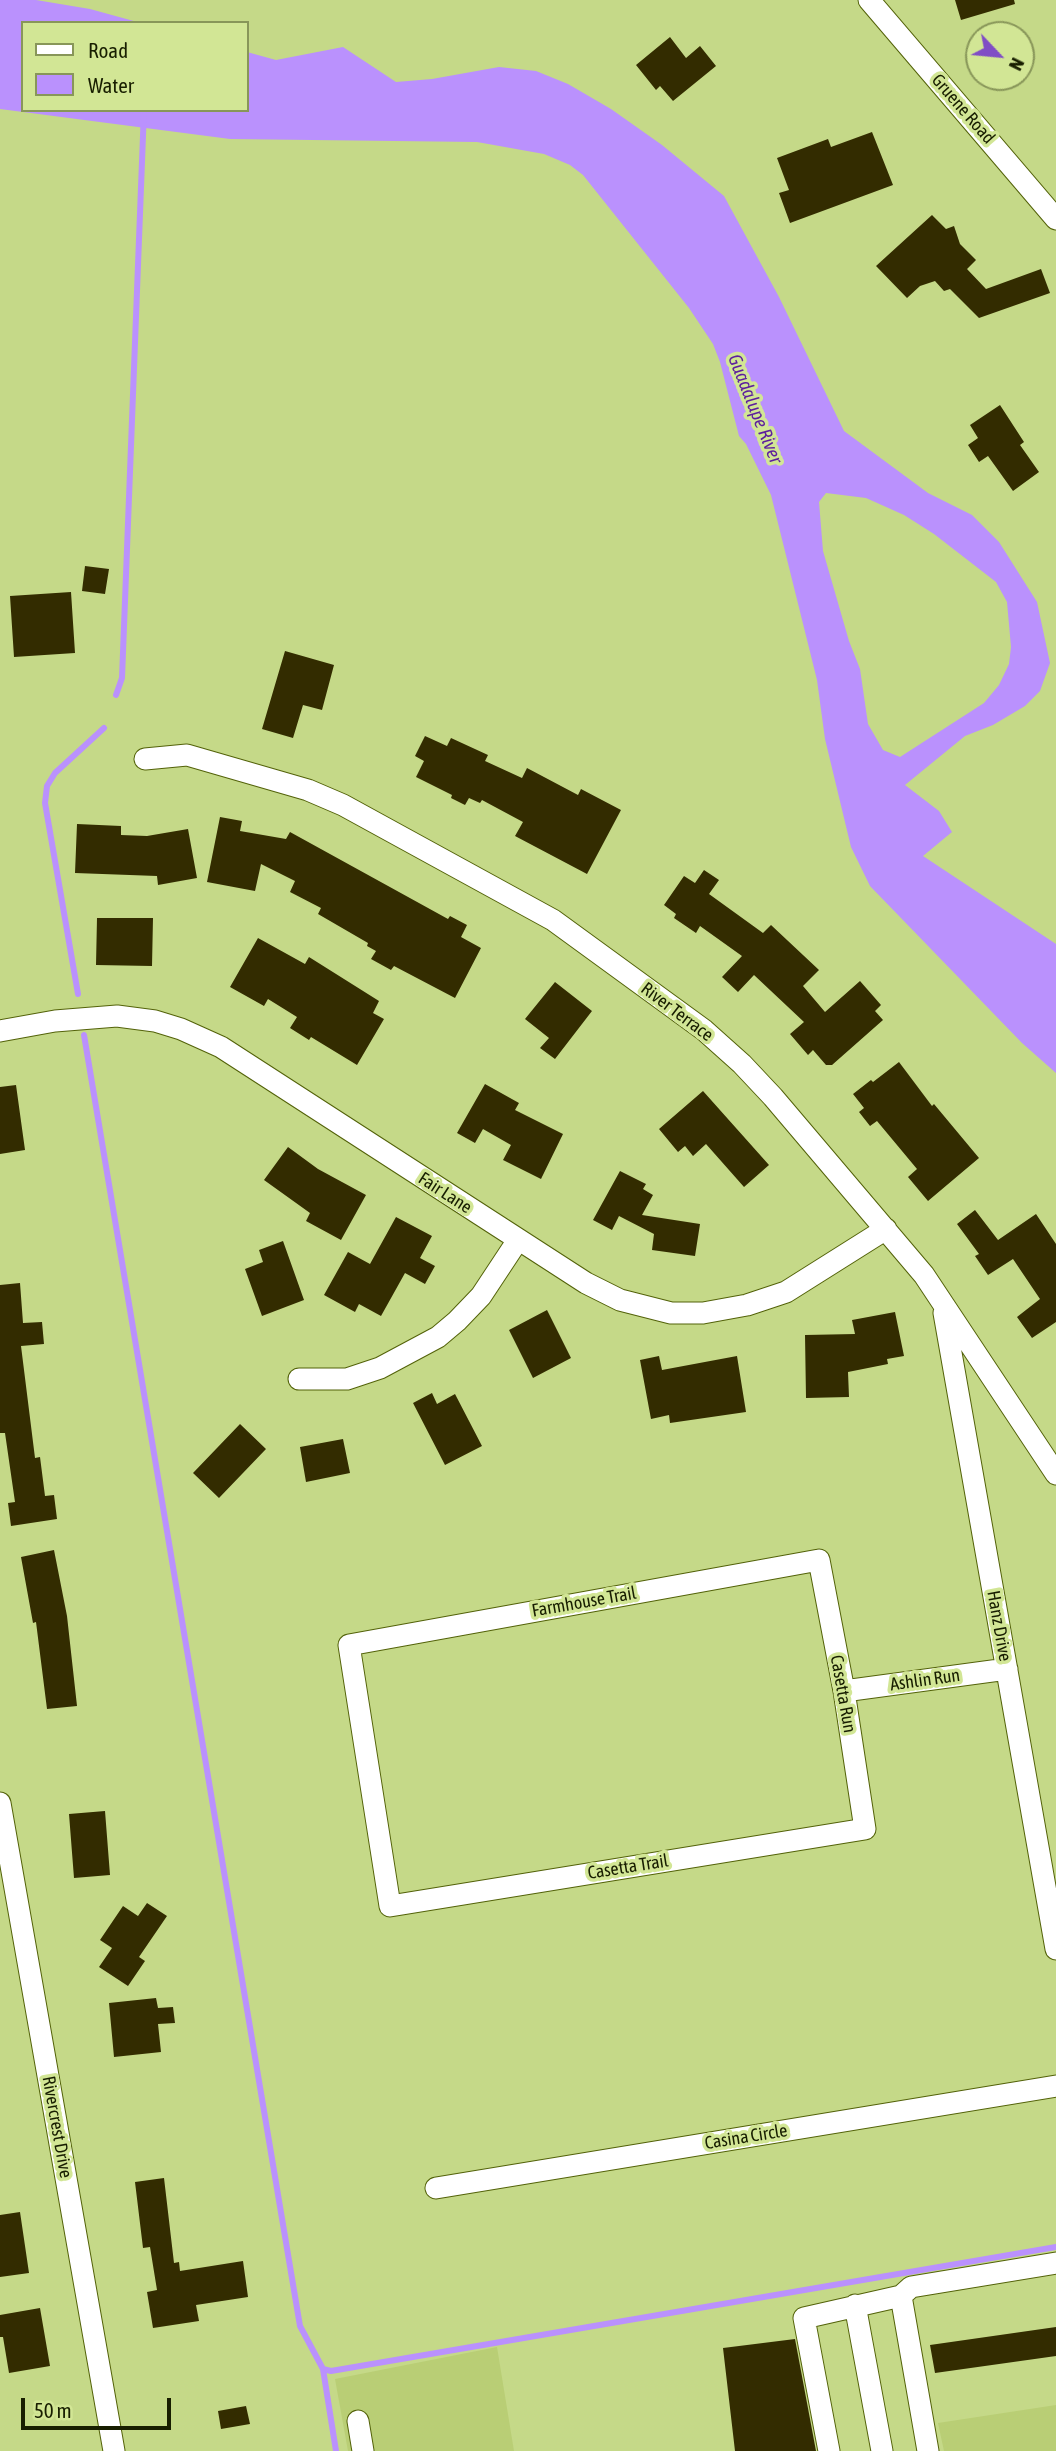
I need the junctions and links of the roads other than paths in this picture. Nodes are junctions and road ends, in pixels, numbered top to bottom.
1 (869, 0) edge
2 (1056, 219) edge
3 (145, 759) dead end
4 (0, 1031) edge
5 (886, 1229) junction
6 (518, 1240) junction
7 (942, 1303) junction
8 (299, 1379) dead end
9 (1056, 1474) edge
10 (819, 1560) joint
11 (1007, 1669) junction
12 (844, 1691) junction
13 (0, 1803) edge
14 (865, 1829) joint
15 (390, 1906) joint
16 (1056, 1949) edge
17 (1056, 2086) edge
18 (436, 2188) dead end
19 (1056, 2263) edge
20 (901, 2296) junction
21 (855, 2305) junction
22 (358, 2421) dead end
23 (114, 2451) edge
24 (363, 2451) edge
25 (829, 2451) edge
26 (882, 2451) edge
27 (928, 2451) edge

1 - 2 street, Gruene Road
3 - 5 street, River Terrace
4 - 6 street, Fair Lane
5 - 6 street, Fair Lane
5 - 7 street, River Terrace
6 - 8 street
7 - 9 street, River Terrace
7 - 11 street, Hanz Drive
10 - 12 street, Casetta Run
10 - 15 street, Farmhouse Trail
11 - 12 street, Ashlin Run
11 - 16 street, Hanz Drive
12 - 14 street, Casetta Run
13 - 23 street, Rivercrest Drive
14 - 15 street, Casetta Trail
17 - 18 street, Casina Circle
19 - 20 street
20 - 21 street
20 - 27 street
21 - 25 street
21 - 26 street
22 - 24 street

